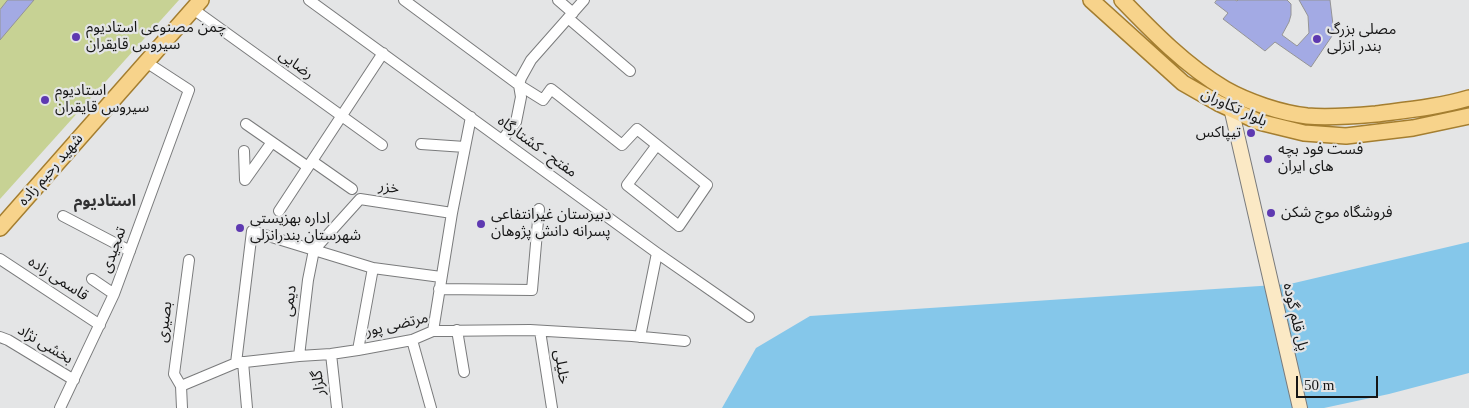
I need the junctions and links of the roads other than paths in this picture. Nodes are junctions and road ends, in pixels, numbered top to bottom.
1 (309, 0) edge
2 (404, 0) edge
3 (558, 0) edge
4 (584, 0) edge
5 (1091, 0) edge
6 (1122, 0) edge
7 (197, 4) edge
8 (571, 15) junction
9 (383, 52) junction
10 (146, 62) junction
11 (630, 71) dead end
12 (519, 85) junction
13 (1469, 98) edge
14 (1232, 108) junction
15 (341, 116) junction
16 (1469, 116) edge
17 (471, 117) junction
18 (246, 124) dead end
19 (502, 140) junction
20 (272, 142) junction
21 (421, 144) dead end
22 (382, 145) dead end
23 (657, 145) junction
24 (465, 147) junction
25 (244, 151) dead end
26 (310, 164) junction
27 (352, 189) dead end
28 (539, 209) dead end
29 (279, 211) dead end
30 (452, 212) junction
31 (62, 216) dead end
32 (0, 228) edge
33 (314, 250) junction
34 (130, 251) junction
35 (657, 253) junction
36 (0, 259) edge
37 (189, 260) dead end
38 (373, 268) junction
39 (441, 277) junction
40 (92, 279) dead end
41 (439, 289) junction
42 (114, 294) junction
43 (749, 317) dead end
44 (100, 324) junction
45 (457, 330) junction
46 (433, 331) junction
47 (540, 331) junction
48 (0, 337) edge
49 (640, 337) junction
50 (412, 340) junction
51 (684, 341) dead end
52 (358, 350) junction
53 (331, 354) junction
54 (299, 356) junction
55 (240, 362) junction
56 (464, 372) dead end
57 (74, 380) junction
58 (181, 386) junction
59 (60, 408) edge
60 (182, 408) edge
61 (248, 408) edge
62 (337, 408) edge
63 (431, 408) edge
64 (552, 408) edge
65 (1300, 408) edge

1 - 9 street, مفتح - کشتارگاه
2 - 12 street
3 - 8 street
4 - 8 street
5 - 14 main road, بلوار تکاوران
6 - 13 main road, بلوار تکاوران
7 - 10 main road, شهید رحیم زاده
7 - 15 street, رضایی
8 - 11 street
8 - 12 street
9 - 15 street
9 - 17 street, مفتح - کشتارگاه
10 - 32 main road, شهید رحیم زاده
10 - 34 street, تمجیدی
12 - 19 street
12 - 23 street
14 - 16 main road, بلوار تکاوران
14 - 65 street, پل قلم گوده
15 - 22 street, رضایی
15 - 26 street
17 - 19 street, مفتح - کشتارگاه
17 - 24 street
18 - 20 street
19 - 35 street, مفتح - کشتارگاه
20 - 25 street
20 - 26 street
21 - 24 street
23 - 23 street
24 - 30 street
26 - 27 street
26 - 29 street
28 - 41 street
30 - 33 street, خزر
30 - 39 street
31 - 34 street
33 - 38 street
33 - 54 street, دیمی
33 - 55 street
34 - 42 street, تمجیدی
35 - 43 street, مفتح - کشتارگاه
35 - 49 street
36 - 44 street, قاسمی زاده
37 - 58 street, بصیری
38 - 39 street
38 - 52 street
39 - 41 street
40 - 42 street
41 - 46 street
42 - 44 street, تمجیدی
44 - 57 street, تمجیدی
45 - 46 street, مرتضی پور
45 - 47 street, مرتضی پور
45 - 56 street
46 - 50 street, مرتضی پور
47 - 49 street, مرتضی پور
47 - 64 street, خلیلی
48 - 57 street, بخشی نژاد
49 - 51 street, مرتضی پور
50 - 52 street, مرتضی پور
50 - 63 street
52 - 53 street, مرتضی پور
53 - 54 street, مرتضی پور
53 - 62 street, گلزار
54 - 55 street, مرتضی پور
55 - 58 street, مرتضی پور
55 - 61 street
57 - 59 street, تمجیدی
58 - 60 street, بصیری

